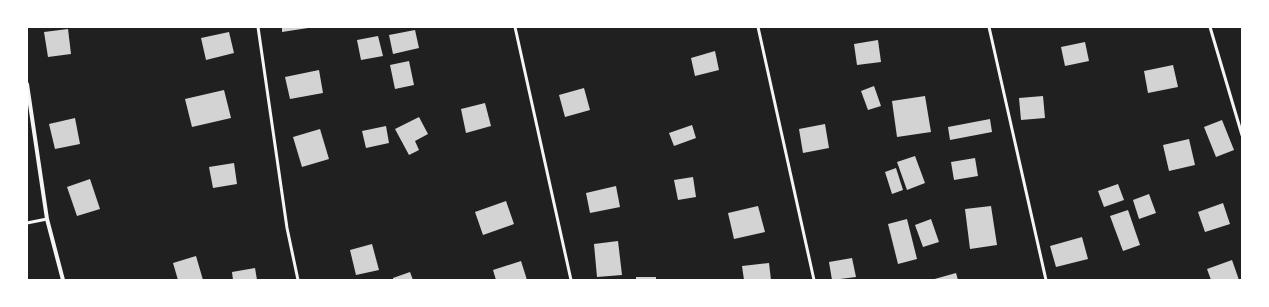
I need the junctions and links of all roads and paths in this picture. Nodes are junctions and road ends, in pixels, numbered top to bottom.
1 (258, 27) edge
2 (515, 27) edge
3 (758, 27) edge
4 (989, 27) edge
5 (1210, 27) edge
6 (27, 84) edge
7 (1242, 135) edge
8 (47, 219) junction
9 (27, 223) edge
10 (63, 280) edge
11 (298, 280) edge
12 (571, 280) edge
13 (814, 280) edge
14 (1046, 280) edge

1 - 11 lane
2 - 12 lane
3 - 13 lane
4 - 14 lane
5 - 7 lane
6 - 8 street
8 - 9 lane
8 - 10 street

